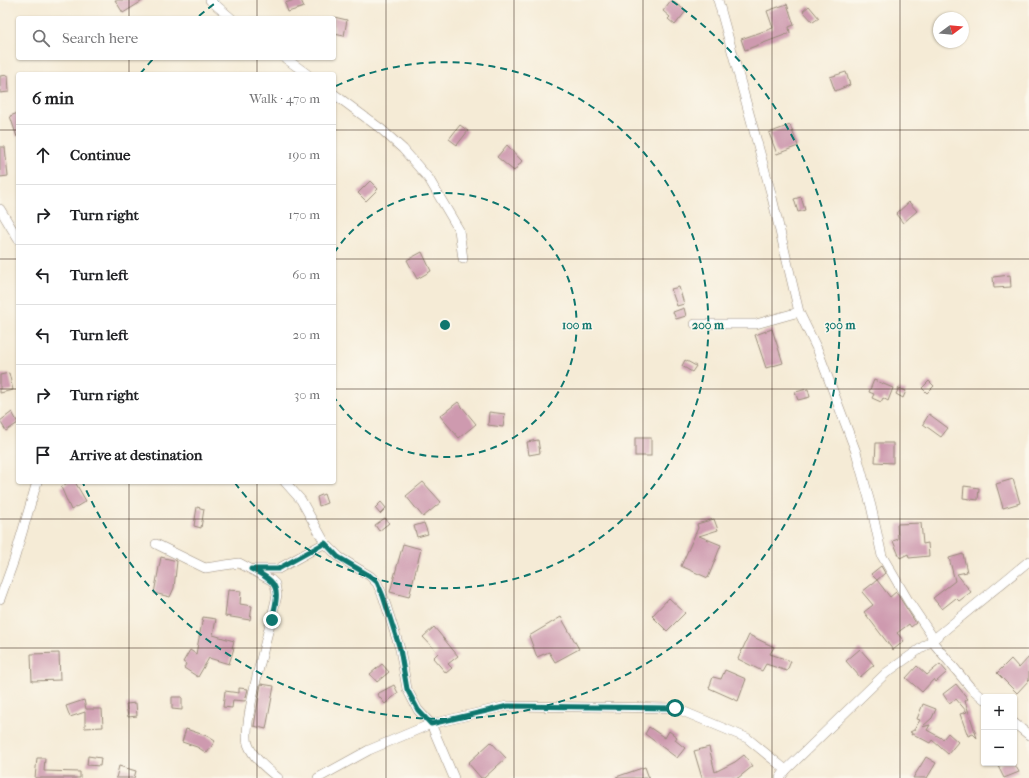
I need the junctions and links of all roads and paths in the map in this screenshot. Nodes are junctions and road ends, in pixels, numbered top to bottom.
1 (210, 0) edge
2 (718, 0) edge
3 (229, 16) edge
4 (288, 60) edge
5 (304, 72) edge
6 (336, 96) edge
7 (0, 209) edge
8 (16, 236) edge
9 (463, 259) dead end
10 (799, 312) junction
11 (695, 324) dead end
12 (36, 484) edge
13 (287, 484) edge
14 (325, 543) junction
15 (156, 544) dead end
16 (1029, 561) edge
17 (251, 569) junction
18 (0, 599) edge
19 (932, 639) junction
20 (981, 696) edge
21 (431, 724) junction
22 (1017, 725) edge
23 (1029, 735) edge
24 (786, 770) junction
25 (278, 778) edge
26 (318, 778) edge
27 (454, 778) edge
28 (780, 778) edge

1 - 3 street
2 - 10 street
4 - 5 street
6 - 9 street
7 - 8 street
10 - 11 street
10 - 19 street
12 - 18 street
13 - 14 street
14 - 17 street
14 - 21 street
15 - 17 street
16 - 19 street
17 - 25 street
19 - 20 street
19 - 24 street
21 - 24 street
21 - 26 street
21 - 27 street
22 - 23 street
24 - 28 street

